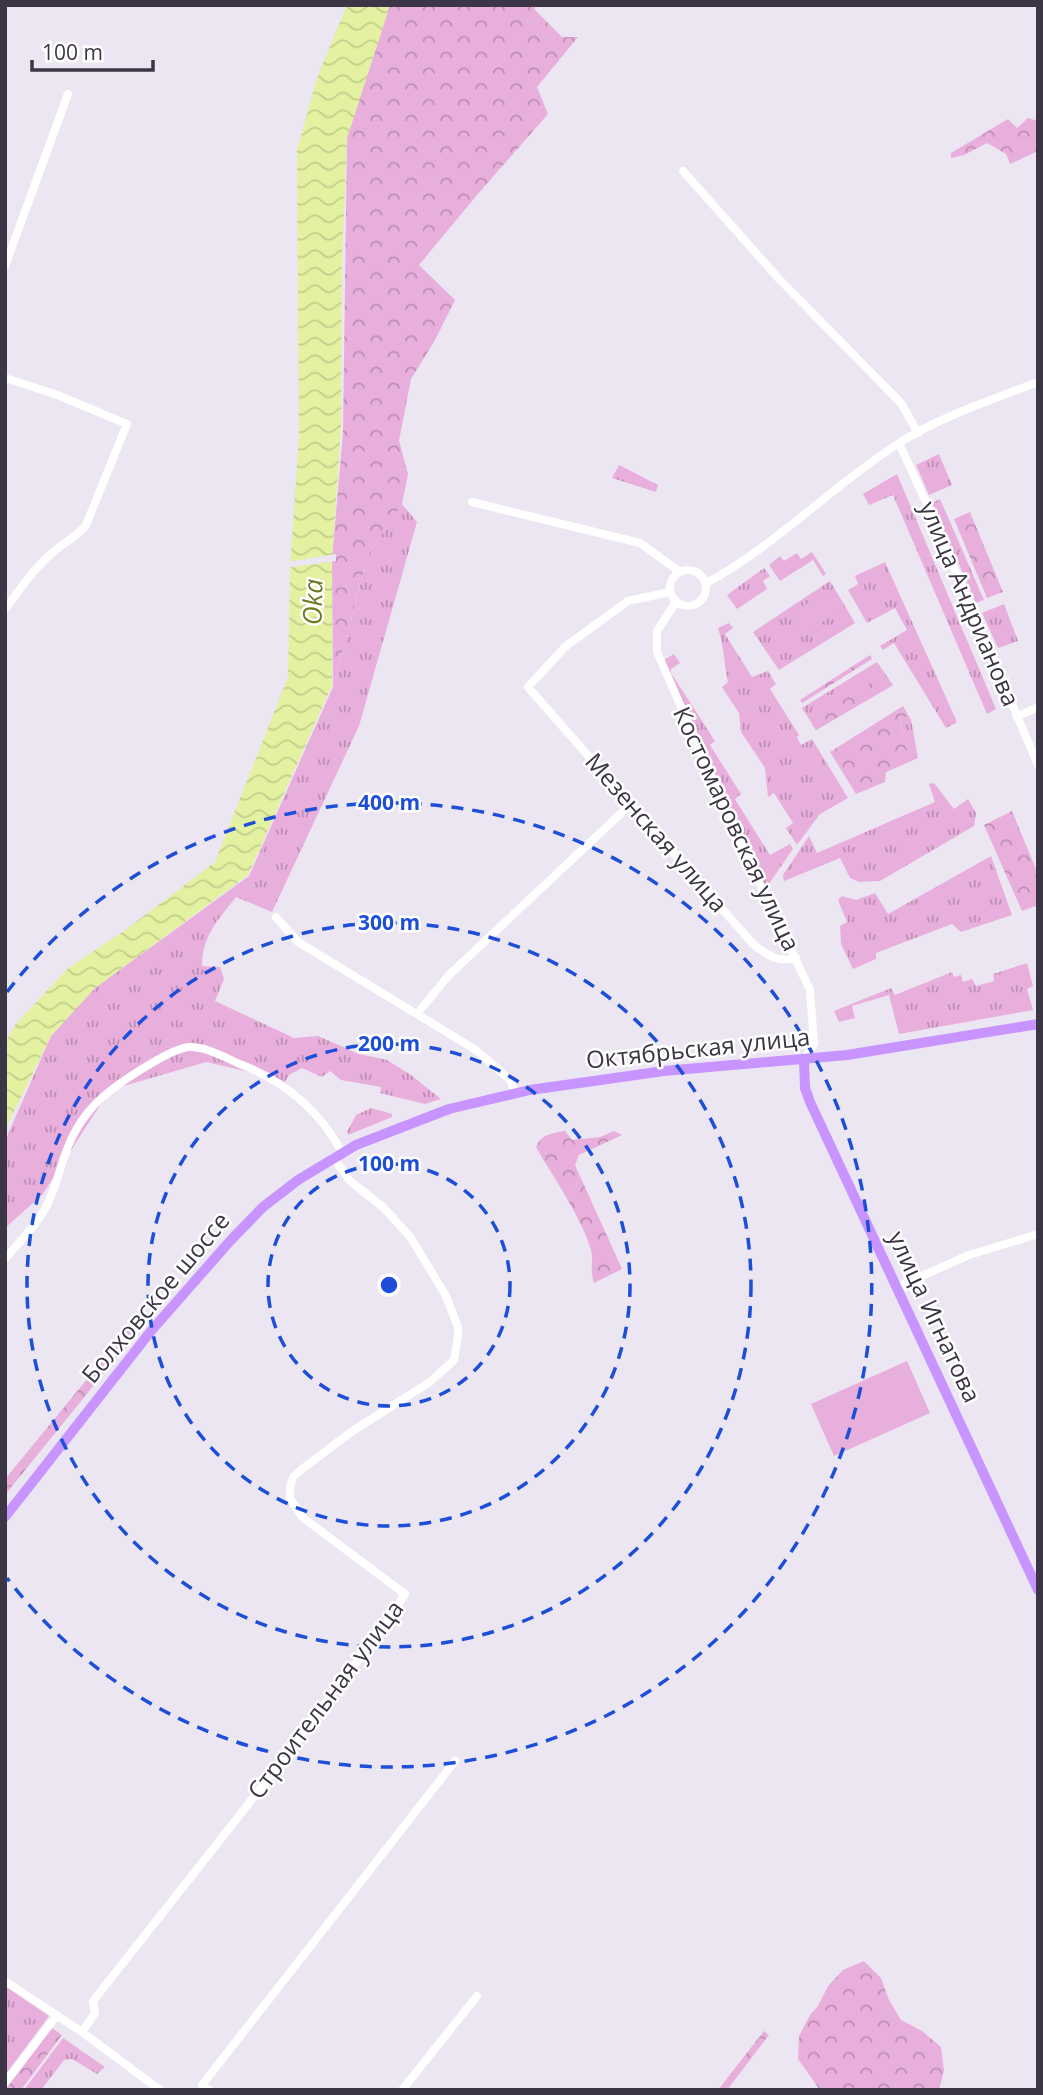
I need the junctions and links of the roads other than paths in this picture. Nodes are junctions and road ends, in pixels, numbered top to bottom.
1 (68, 94) dead end
2 (682, 171) dead end
3 (5, 266) edge
4 (5, 378) edge
5 (1038, 382) edge
6 (918, 433) junction
7 (899, 443) junction
8 (472, 502) dead end
9 (680, 572) junction
10 (705, 584) junction
11 (670, 592) junction
12 (676, 602) junction
13 (5, 609) edge
14 (1038, 707) edge
15 (1017, 717) junction
16 (1038, 765) edge
17 (631, 804) junction
18 (276, 917) dead end
19 (796, 958) junction
20 (417, 1014) junction
21 (1038, 1024) edge
22 (804, 1059) junction
23 (515, 1093) junction
24 (369, 1139) joint
25 (337, 1155) junction
26 (1038, 1234) edge
27 (5, 1259) edge
28 (897, 1287) junction
29 (5, 1517) edge
30 (1038, 1590) edge
31 (455, 1761) dead end
32 (5, 1981) edge
33 (477, 1996) dead end
34 (57, 2015) junction
35 (82, 2032) junction
36 (5, 2083) edge
37 (160, 2090) edge
38 (209, 2090) edge
39 (402, 2090) edge

1 - 3 street
2 - 6 street
4 - 13 street
5 - 6 street
6 - 7 street
7 - 10 street
7 - 15 street, улица Андрианова
8 - 9 street
9 - 10 street
9 - 11 street
10 - 12 street
11 - 12 street
11 - 17 street, Мезенская улица
12 - 19 street, Костомаровская улица
14 - 15 street
15 - 16 street, улица Андрианова
17 - 19 street, Мезенская улица
17 - 20 street
18 - 20 street
19 - 22 street, Костомаровская улица
20 - 23 street
21 - 22 main road, Октябрьская улица
22 - 23 main road, Октябрьская улица
22 - 28 main road, улица Игнатова
23 - 24 main road, Октябрьская улица
24 - 25 main road, Болховское шоссе
25 - 27 street
25 - 29 main road, Болховское шоссе
25 - 35 street, Строительная улица
26 - 28 street
28 - 30 main road, улица Игнатова
31 - 38 street
32 - 34 street
33 - 39 street
34 - 35 street
34 - 36 street
35 - 37 street

